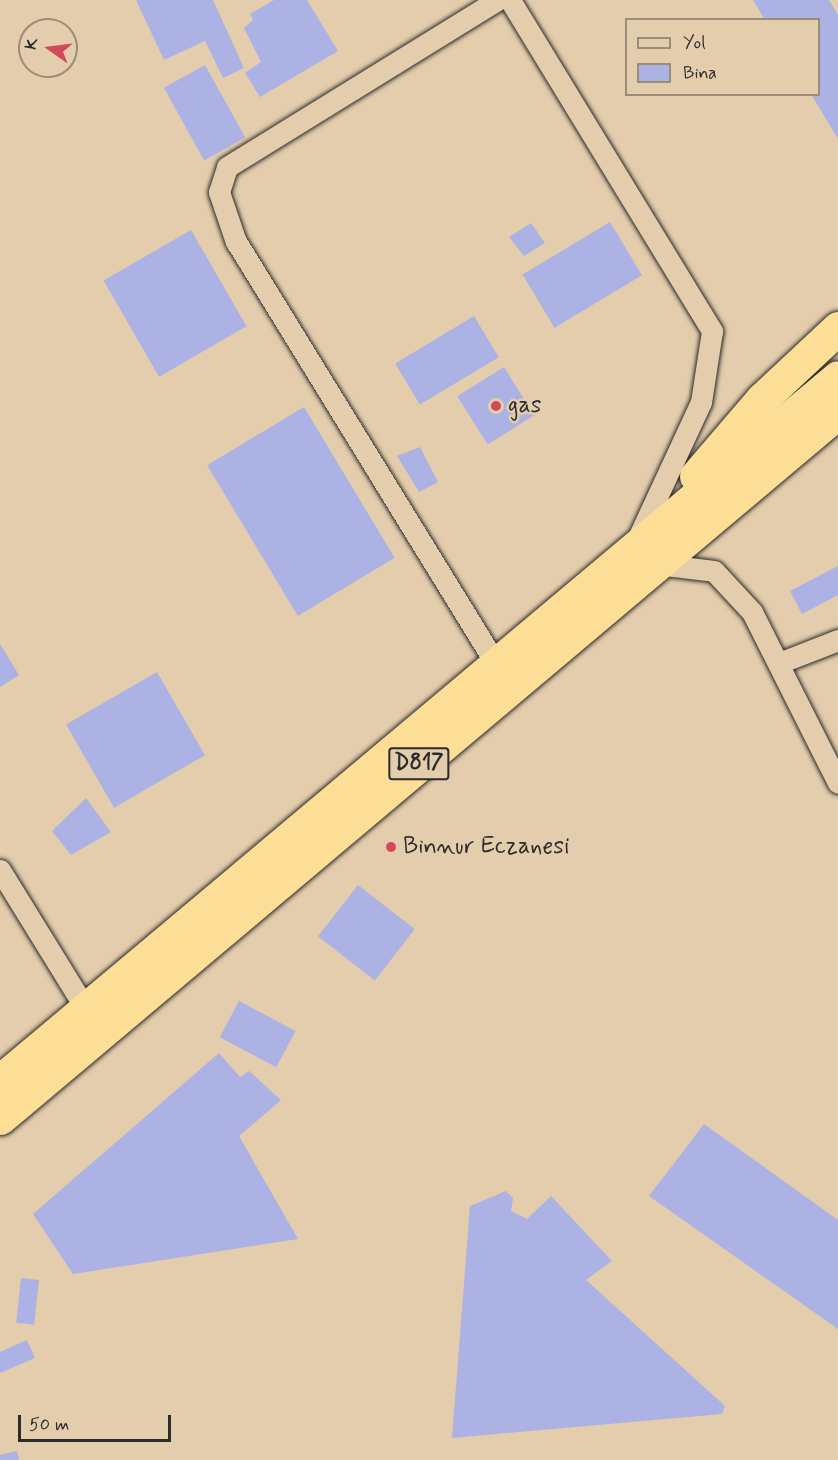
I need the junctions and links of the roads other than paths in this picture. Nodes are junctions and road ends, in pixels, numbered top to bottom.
1 (497, 0) edge
2 (510, 0) edge
3 (838, 328) edge
4 (838, 377) edge
5 (838, 412) edge
6 (646, 556) junction
7 (838, 640) edge
8 (779, 663) junction
9 (496, 664) junction
10 (838, 783) edge
11 (0, 870) edge
12 (86, 1008) junction
13 (0, 1081) edge
14 (0, 1118) edge

1 - 9 street
2 - 6 street
3 - 6 highway
4 - 6 highway, D817
5 - 6 highway, D817
6 - 8 street
6 - 9 highway, D817
6 - 14 highway, D817
7 - 8 street
8 - 10 street
9 - 12 highway, D817
11 - 12 street
12 - 13 highway, D817

